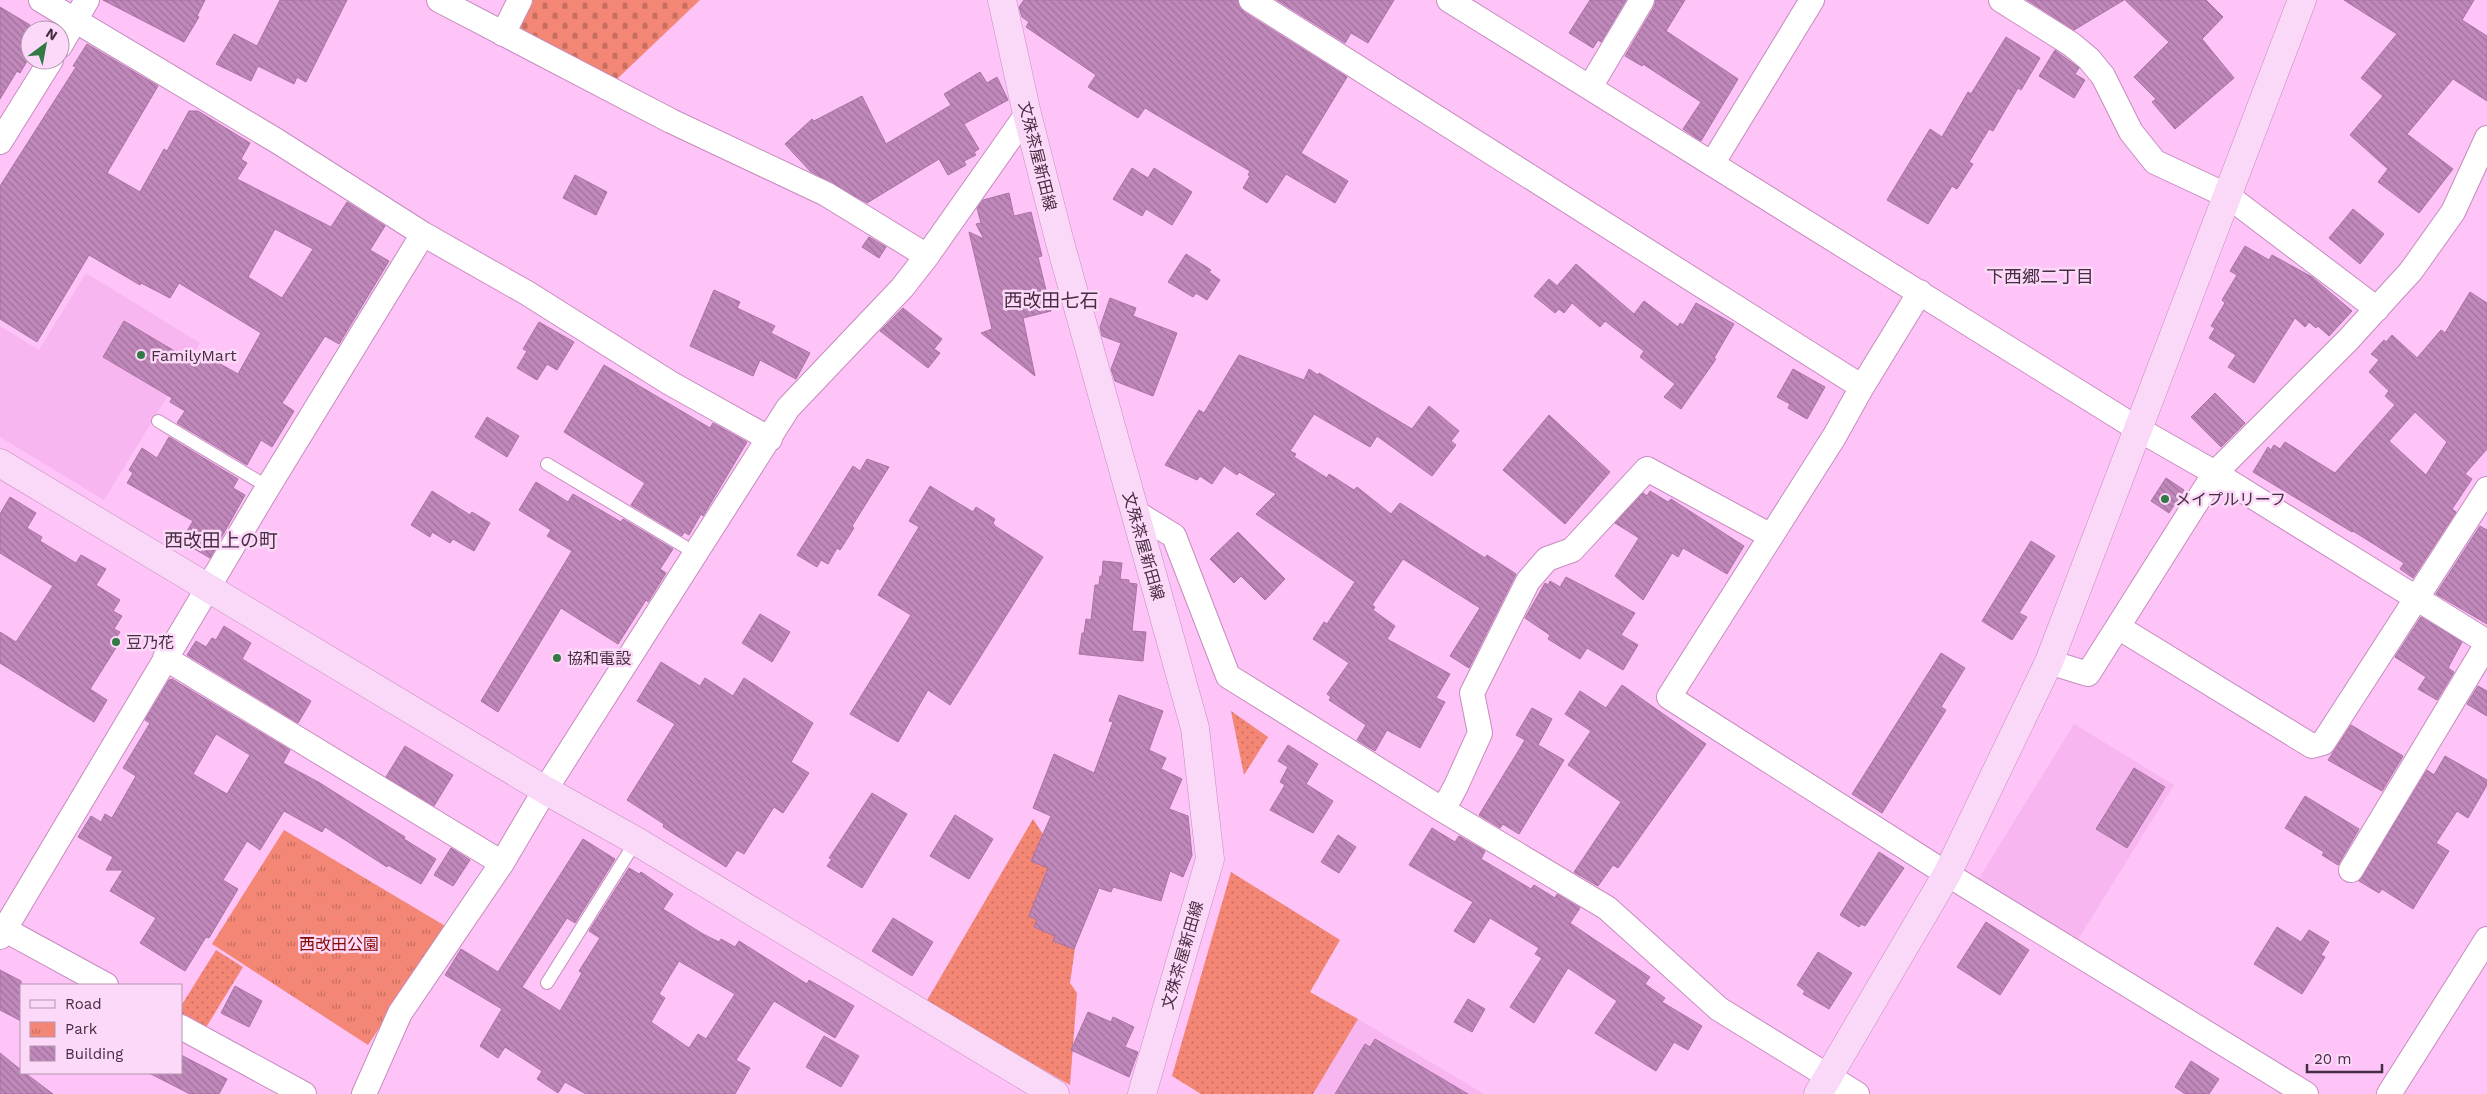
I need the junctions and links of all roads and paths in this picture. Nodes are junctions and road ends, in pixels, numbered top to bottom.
1 (41, 0) edge
2 (87, 0) edge
3 (439, 0) edge
4 (520, 0) edge
5 (1002, 0) edge
6 (1251, 0) edge
7 (1449, 0) edge
8 (1642, 0) edge
9 (1812, 0) edge
10 (2001, 0) edge
11 (2302, 0) edge
12 (76, 21) junction
13 (70, 30) edge
14 (502, 34) junction
15 (45, 70) edge
16 (1590, 87) junction
17 (1027, 114) junction
18 (2487, 138) edge
19 (0, 142) edge
20 (1712, 164) junction
21 (2228, 196) junction
22 (423, 234) junction
23 (927, 256) junction
24 (1920, 292) junction
25 (2377, 309) junction
26 (1862, 386) junction
27 (158, 421) dead end
28 (2138, 429) junction
29 (770, 439) junction
30 (0, 463) edge
31 (547, 464) dead end
32 (2215, 473) junction
33 (268, 487) junction
34 (2484, 501) edge
35 (1135, 512) junction
36 (1771, 536) junction
37 (697, 554) junction
38 (208, 587) junction
39 (2418, 598) junction
40 (2118, 627) junction
41 (2487, 643) edge
42 (165, 658) junction
43 (2049, 662) junction
44 (545, 790) junction
45 (1443, 810) junction
46 (636, 841) junction
47 (502, 863) junction
48 (2351, 870) dead end
49 (1947, 874) junction
50 (1, 931) edge
51 (2487, 939) edge
52 (547, 983) dead end
53 (104, 984) edge
54 (182, 1028) edge
55 (1823, 1086) edge
56 (304, 1094) edge
57 (364, 1094) edge
58 (1055, 1094) edge
59 (1142, 1094) edge
60 (1857, 1094) edge
61 (2306, 1094) edge
62 (2389, 1094) edge

1 - 12 street
2 - 12 street
3 - 14 street
4 - 14 street
5 - 17 street, 文殊茶屋新田線
6 - 26 street
7 - 16 street
8 - 16 street
9 - 20 street
10 - 21 street
11 - 21 street
12 - 13 street
12 - 22 street
14 - 23 street
15 - 19 street
16 - 20 street
17 - 23 street
17 - 35 street, 文殊茶屋新田線
18 - 25 street
20 - 24 street
21 - 25 street
21 - 28 street
22 - 29 street
22 - 33 street
23 - 29 street
24 - 26 street
24 - 28 street
25 - 32 street
26 - 36 street
27 - 33 lane
28 - 32 street
28 - 43 street
29 - 37 street
30 - 38 street
31 - 37 lane
32 - 39 street
32 - 40 street
33 - 38 street
34 - 39 street
35 - 45 street
35 - 59 street, 文殊茶屋新田線
36 - 45 street
36 - 49 street
37 - 44 street
38 - 42 street
38 - 44 street
39 - 40 street
39 - 41 street
40 - 43 street
41 - 48 street
42 - 47 street
42 - 50 street
43 - 49 street
44 - 46 street
44 - 47 street
45 - 55 street
46 - 52 lane
46 - 58 street
47 - 57 street
49 - 55 street
49 - 61 street
50 - 53 street
51 - 62 street
54 - 56 street
55 - 60 street

